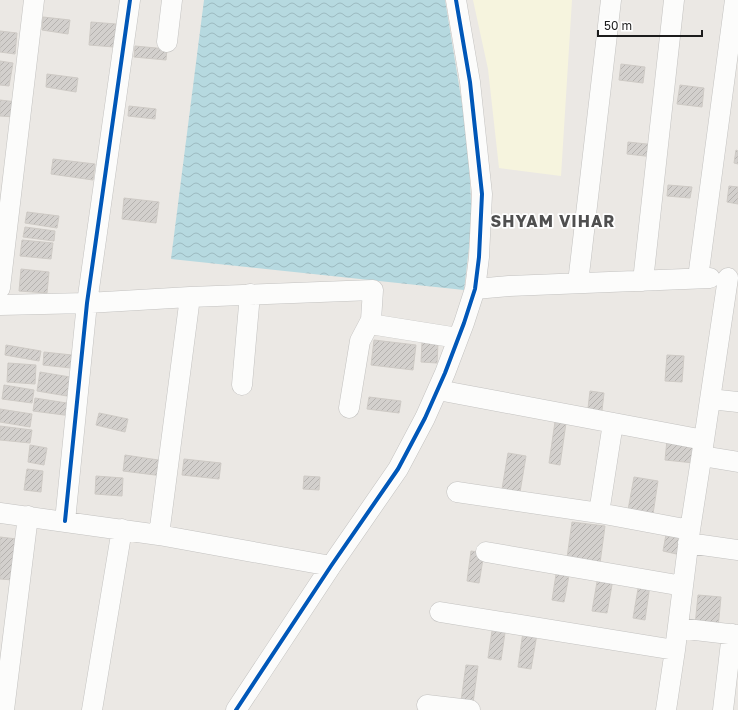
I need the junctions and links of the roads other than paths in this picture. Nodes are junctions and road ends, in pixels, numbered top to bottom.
1 (34, 0) edge
2 (130, 0) edge
3 (172, 0) edge
4 (456, 0) edge
5 (611, 0) edge
6 (674, 0) edge
7 (735, 0) edge
8 (167, 42) dead end
9 (730, 96) edge
10 (733, 277) edge
11 (698, 278) junction
12 (643, 281) junction
13 (578, 283) junction
14 (0, 288) edge
15 (475, 289) junction
16 (250, 294) junction
17 (190, 297) junction
18 (87, 303) junction
19 (0, 305) edge
20 (370, 324) junction
21 (458, 338) junction
22 (242, 385) dead end
23 (438, 390) junction
24 (710, 399) junction
25 (738, 402) edge
26 (349, 408) dead end
27 (613, 423) junction
28 (703, 448) junction
29 (738, 462) edge
30 (457, 492) dead end
31 (0, 513) edge
32 (599, 513) junction
33 (28, 516) junction
34 (65, 521) junction
35 (122, 529) junction
36 (159, 535) junction
37 (689, 536) junction
38 (738, 550) edge
39 (486, 552) dead end
40 (331, 566) junction
41 (683, 586) junction
42 (440, 612) dead end
43 (678, 628) junction
44 (735, 634) edge
45 (675, 650) junction
46 (427, 705) dead end
47 (728, 709) edge
48 (4, 710) edge
49 (92, 710) edge
50 (236, 710) edge
51 (470, 710) edge
52 (666, 710) edge

1 - 14 street
2 - 18 street
3 - 8 street
4 - 15 street
5 - 13 street
6 - 12 street
7 - 9 street
9 - 11 street
10 - 11 street
10 - 24 street
11 - 12 street
12 - 13 street
13 - 15 street
15 - 21 street
16 - 17 street
16 - 20 street
16 - 22 street
17 - 18 street
17 - 36 street
18 - 19 street
18 - 34 street
20 - 21 street
20 - 26 street
21 - 23 street
23 - 27 street
23 - 40 street
24 - 25 street
24 - 28 street
27 - 28 street
27 - 32 street
28 - 29 street
28 - 37 street
30 - 32 street
31 - 33 street
32 - 37 street
33 - 34 street
33 - 48 street
34 - 35 street
35 - 36 street
35 - 49 street
36 - 40 street
37 - 38 street
37 - 41 street
39 - 41 street
40 - 50 street
41 - 43 street
42 - 45 street
43 - 44 street
43 - 45 street
44 - 47 street
45 - 52 street
46 - 51 street

